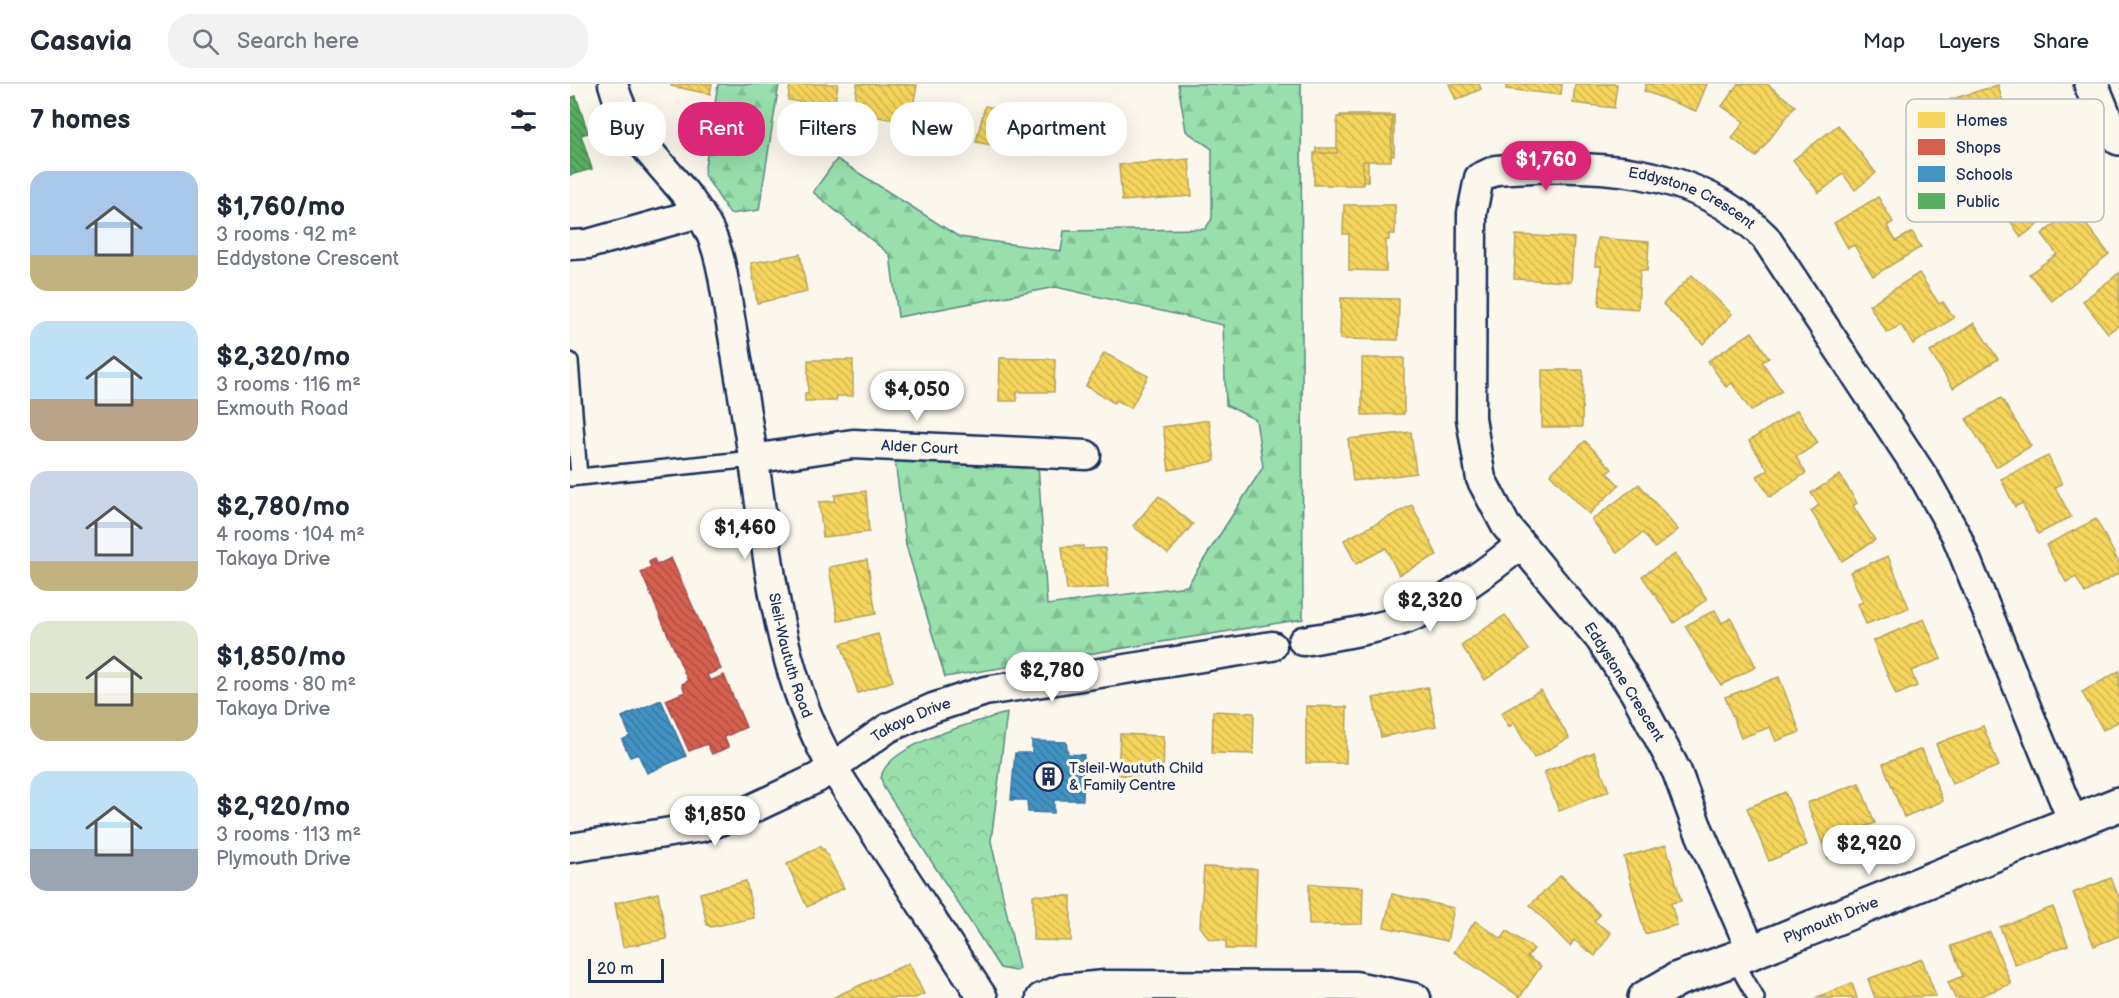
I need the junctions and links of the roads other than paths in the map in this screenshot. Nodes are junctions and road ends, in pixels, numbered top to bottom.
1 (613, 84) edge
2 (2091, 84) edge
3 (2097, 99) edge
4 (2104, 116) edge
5 (2119, 138) edge
6 (699, 213) junction
7 (570, 245) edge
8 (570, 361) edge
9 (1086, 455) dead end
10 (753, 459) junction
11 (575, 477) edge
12 (1521, 544) junction
13 (1303, 640) dead end
14 (1272, 646) dead end
15 (833, 768) junction
16 (2119, 804) edge
17 (2073, 822) junction
18 (570, 848) edge
19 (1743, 956) junction
20 (983, 998) edge
21 (1041, 998) edge
22 (1416, 998) edge
23 (1646, 998) edge
24 (1756, 998) edge

1 - 6 street, Sleil-Waututh Road
2 - 3 street
4 - 5 street
6 - 7 street
6 - 10 street, Sleil-Waututh Road
8 - 11 lane
9 - 10 street, Alder Court
10 - 11 lane
10 - 15 street, Sleil-Waututh Road
12 - 13 street
12 - 17 street, Eddystone Crescent
12 - 19 street, Eddystone Crescent
14 - 15 street, Takaya Drive
15 - 18 street, Takaya Drive
15 - 20 street, Sleil-Waututh Road
16 - 17 street, Plymouth Drive
17 - 19 street, Plymouth Drive
19 - 23 street, Plymouth Drive
19 - 24 lane
21 - 22 street

